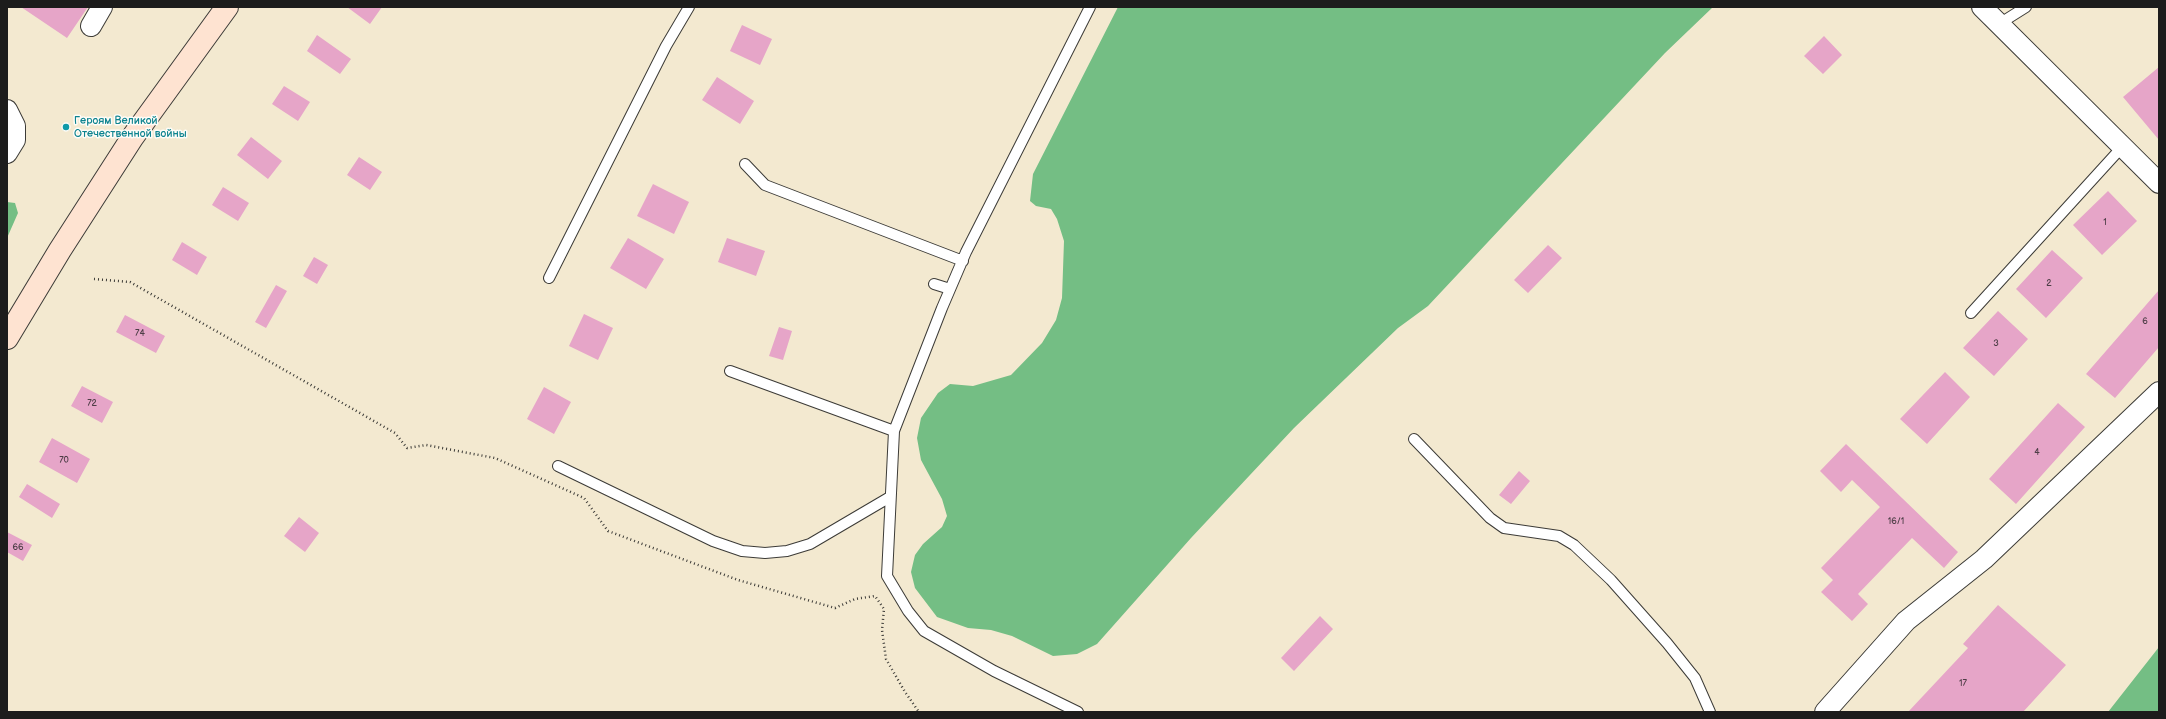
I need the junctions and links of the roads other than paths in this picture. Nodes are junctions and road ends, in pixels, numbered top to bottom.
1 (102, 7) edge
2 (228, 7) edge
3 (689, 7) edge
4 (1090, 7) edge
5 (1982, 7) edge
6 (2026, 7) edge
7 (1999, 24) junction
8 (91, 26) dead end
9 (7, 110) edge
10 (2123, 146) junction
11 (7, 153) edge
12 (745, 164) dead end
13 (2159, 182) edge
14 (962, 261) junction
15 (550, 278) dead end
16 (934, 284) dead end
17 (950, 289) junction
18 (1971, 313) dead end
19 (7, 338) edge
20 (730, 371) dead end
21 (2159, 392) edge
22 (894, 431) junction
23 (1414, 439) dead end
24 (558, 466) dead end
25 (890, 497) junction
26 (1078, 712) edge
27 (1710, 712) edge
28 (1825, 712) edge

1 - 8 street
2 - 19 main road
3 - 15 lane
4 - 14 lane
5 - 7 street
6 - 7 lane
7 - 10 street
9 - 11 street
10 - 13 street
10 - 18 lane
12 - 14 lane
14 - 17 lane
16 - 17 lane
17 - 22 lane
20 - 22 lane
21 - 28 street
22 - 25 lane
23 - 27 lane
24 - 25 lane
25 - 26 lane

